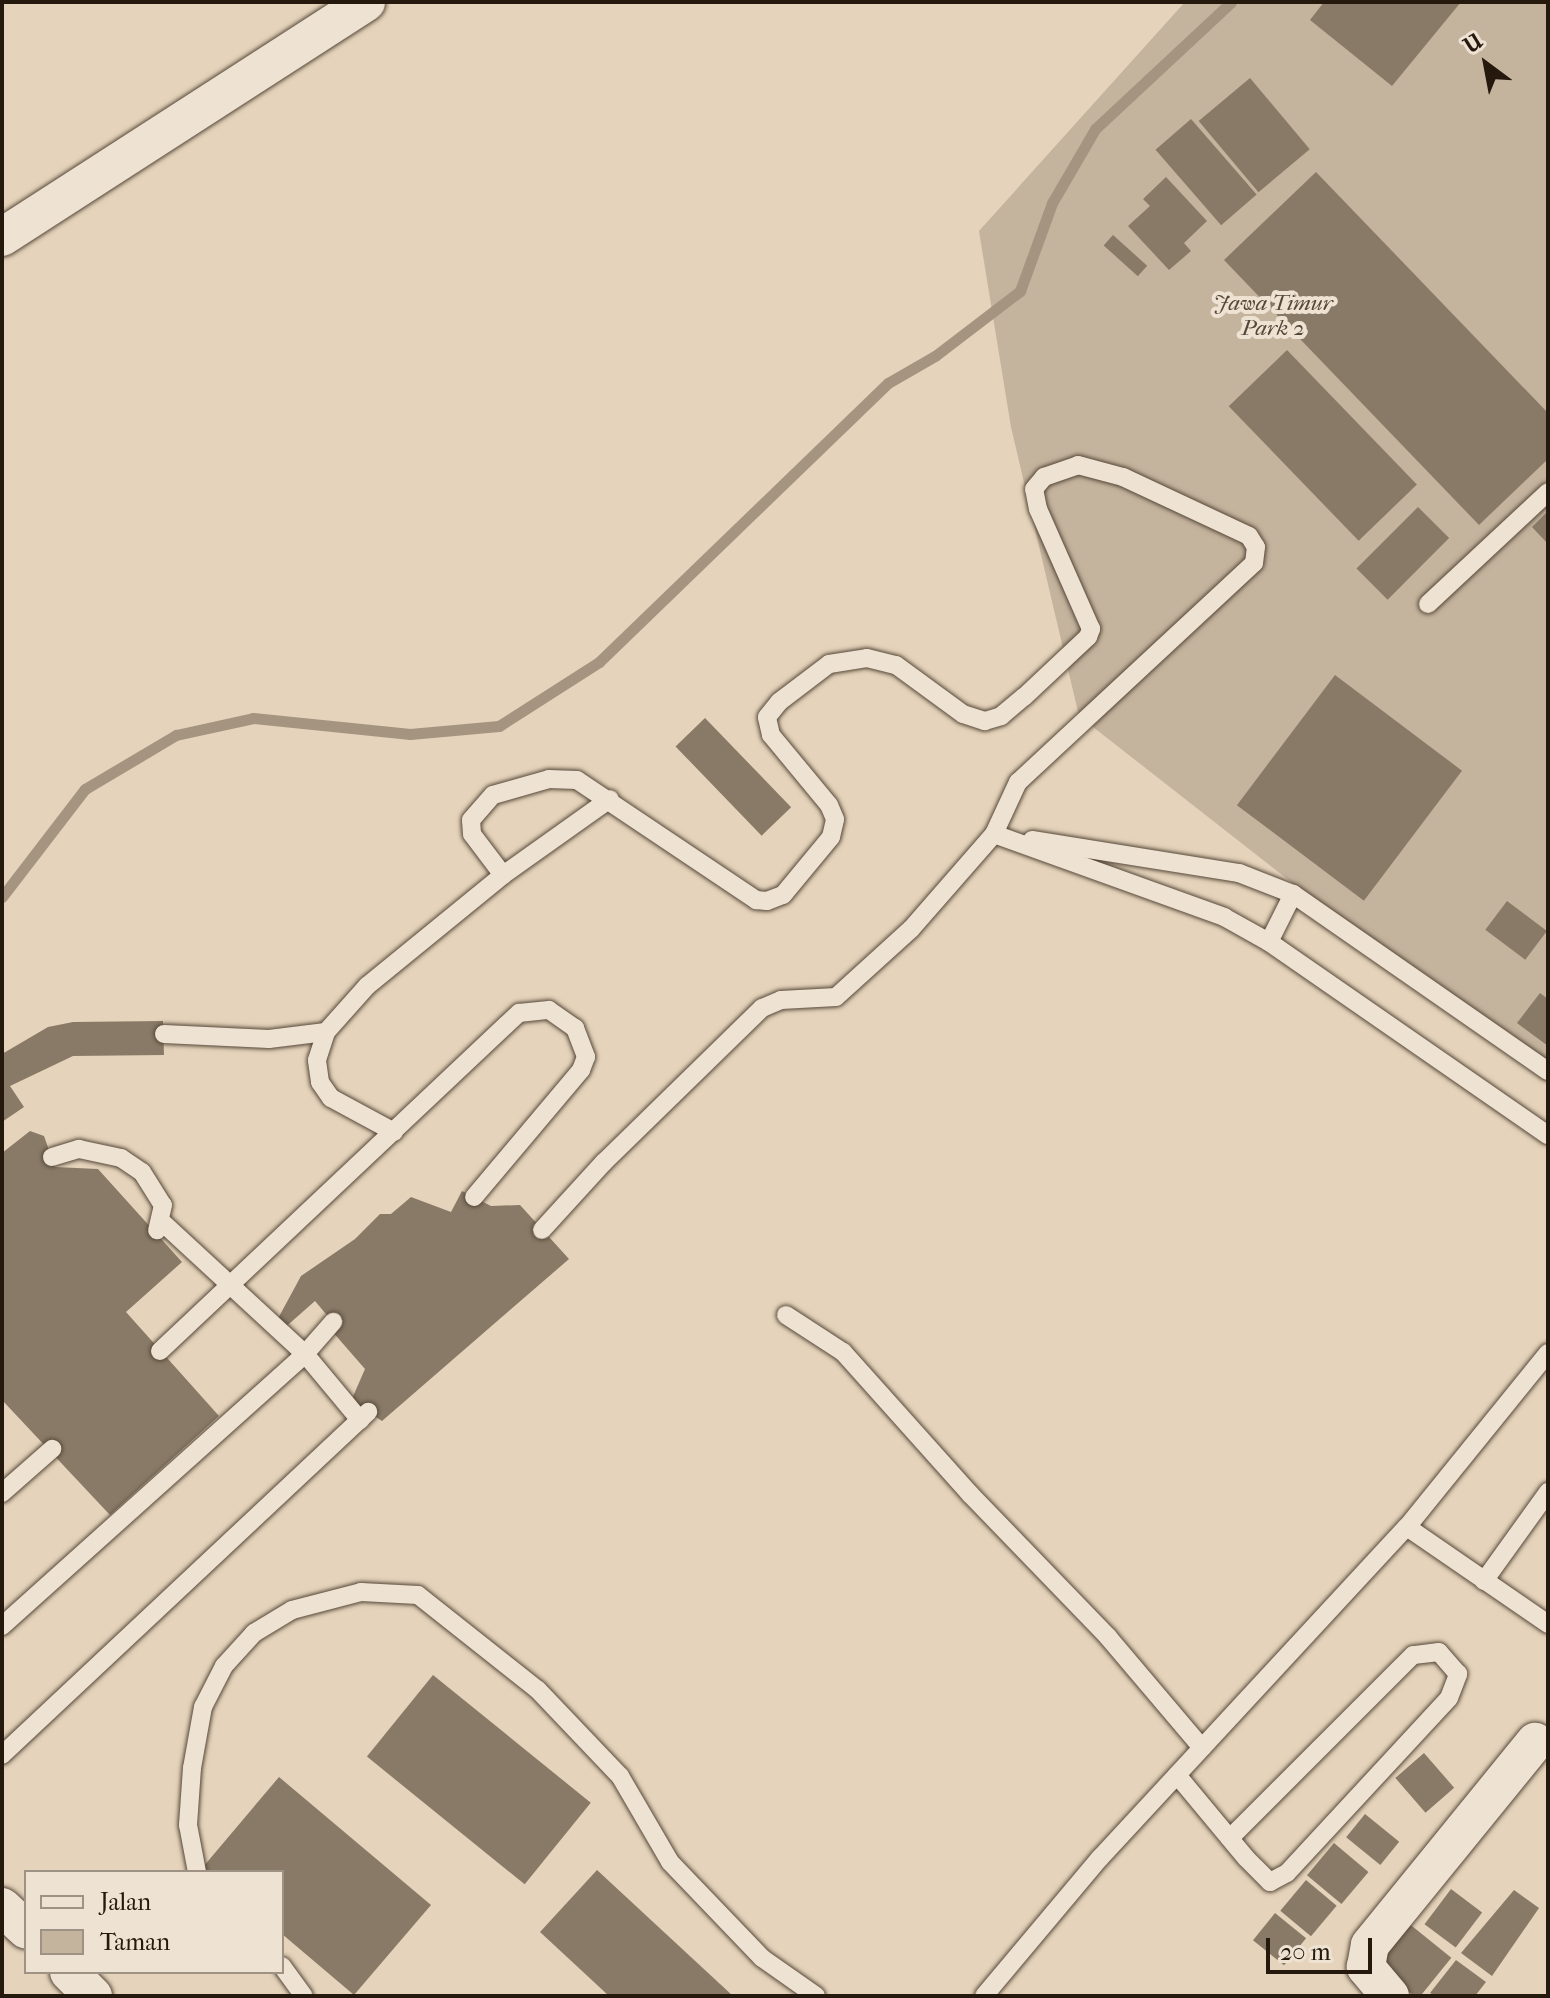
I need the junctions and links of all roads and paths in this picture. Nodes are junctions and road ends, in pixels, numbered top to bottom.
1 (366, 2) edge
2 (2, 237) edge
3 (1548, 492) edge
4 (1428, 604) dead end
5 (610, 799) junction
6 (994, 834) junction
7 (503, 875) junction
8 (1293, 894) junction
9 (1269, 942) junction
10 (326, 1032) junction
11 (164, 1034) dead end
12 (1548, 1071) edge
13 (394, 1132) junction
14 (1548, 1135) edge
15 (52, 1157) dead end
16 (474, 1197) dead end
17 (542, 1230) dead end
18 (230, 1288) junction
19 (786, 1315) dead end
20 (333, 1322) dead end
21 (160, 1351) dead end
22 (1548, 1353) edge
23 (305, 1354) junction
24 (52, 1449) dead end
25 (1548, 1492) edge
26 (2, 1493) edge
27 (1407, 1527) junction
28 (1484, 1581) junction
29 (1548, 1624) edge
30 (2, 1626) edge
31 (1535, 1742) dead end
32 (1202, 1748) junction
33 (2, 1755) edge
34 (1177, 1775) junction
35 (1230, 1838) junction
36 (197, 1870) edge
37 (2, 1907) edge
38 (24, 1927) edge
39 (284, 1969) edge
40 (71, 1974) edge
41 (93, 1996) edge
42 (304, 1996) edge
43 (816, 1996) edge
44 (984, 1996) edge
45 (1390, 1996) edge

1 - 2 street
3 - 4 lane
5 - 6 lane
5 - 7 lane
5 - 7 lane
6 - 8 lane
6 - 9 lane
6 - 17 lane
7 - 10 lane
8 - 9 lane
8 - 12 lane
9 - 14 lane
10 - 11 lane
10 - 13 lane
13 - 16 lane
13 - 18 lane
15 - 18 lane
18 - 21 lane
18 - 23 lane
19 - 32 lane
20 - 23 lane
22 - 27 lane
23 - 30 lane
23 - 33 lane
24 - 26 lane
25 - 28 lane
27 - 28 lane
27 - 32 lane
28 - 29 lane
31 - 45 street
32 - 34 lane
34 - 35 lane
34 - 44 lane
35 - 35 lane
36 - 43 lane
37 - 38 street
39 - 42 lane
40 - 41 street

